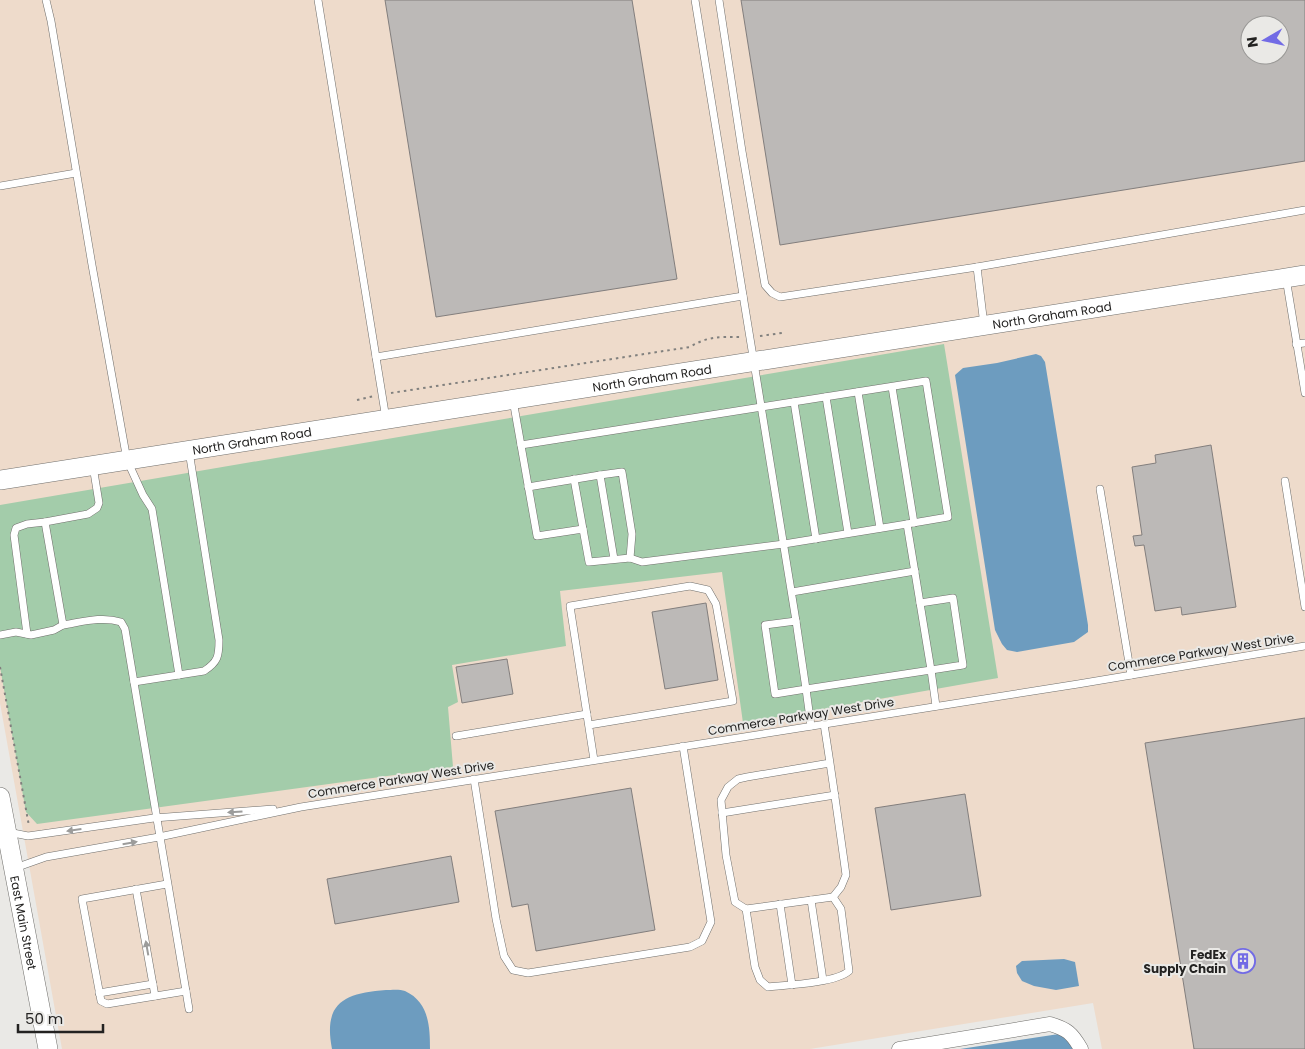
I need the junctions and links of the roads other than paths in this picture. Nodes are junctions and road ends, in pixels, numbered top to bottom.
1 (46, 0) edge
2 (318, 0) edge
3 (695, 0) edge
4 (719, 0) edge
5 (76, 173) junction
6 (0, 186) edge
7 (1305, 210) edge
8 (976, 267) junction
9 (1305, 275) edge
10 (1286, 278) junction
11 (743, 296) junction
12 (984, 326) junction
13 (1305, 343) edge
14 (1296, 344) junction
15 (376, 357) junction
16 (754, 362) junction
17 (892, 387) junction
18 (858, 392) junction
19 (1305, 393) edge
20 (826, 397) junction
21 (513, 400) junction
22 (794, 402) junction
23 (761, 407) junction
24 (386, 420) junction
25 (521, 445) junction
26 (189, 450) junction
27 (128, 460) junction
28 (93, 466) junction
29 (600, 475) junction
30 (574, 479) junction
31 (0, 480) edge
32 (1285, 481) dead end
33 (528, 487) junction
34 (1100, 489) dead end
35 (46, 522) junction
36 (910, 524) junction
37 (880, 528) junction
38 (583, 529) junction
39 (848, 534) junction
40 (816, 538) junction
41 (784, 544) junction
42 (630, 558) junction
43 (614, 559) junction
44 (915, 571) junction
45 (792, 592) junction
46 (920, 603) junction
47 (1305, 607) edge
48 (796, 621) junction
49 (63, 625) junction
50 (28, 634) junction
51 (0, 635) edge
52 (1305, 646) edge
53 (930, 670) junction
54 (178, 675) junction
55 (1131, 675) junction
56 (134, 682) junction
57 (806, 689) junction
58 (936, 706) junction
59 (587, 714) junction
60 (589, 724) junction
61 (824, 724) junction
62 (811, 726) junction
63 (456, 736) dead end
64 (683, 746) junction
65 (594, 760) junction
66 (830, 763) junction
67 (474, 779) junction
68 (835, 795) junction
69 (0, 797) edge
70 (301, 807) junction
71 (722, 814) junction
72 (156, 818) junction
73 (7, 832) junction
74 (159, 838) junction
75 (9, 858) edge
76 (167, 884) junction
77 (136, 889) junction
78 (833, 897) junction
79 (811, 900) junction
80 (780, 904) junction
81 (746, 909) junction
82 (823, 980) junction
83 (153, 984) junction
84 (792, 985) junction
85 (186, 991) junction
86 (98, 993) junction
87 (155, 996) junction
88 (189, 1009) dead end
89 (48, 1049) edge
90 (899, 1049) edge
91 (1081, 1049) edge

1 - 5 lane
2 - 15 lane
3 - 11 lane
4 - 8 lane
5 - 6 lane
5 - 27 lane
7 - 8 lane
8 - 12 lane
9 - 10 street, North Graham Road
10 - 12 street, North Graham Road
10 - 14 lane
11 - 15 lane
11 - 16 lane
12 - 16 street, North Graham Road
13 - 14 lane
14 - 19 lane
15 - 24 lane
16 - 21 street, North Graham Road
16 - 23 lane
17 - 18 lane
17 - 36 lane
17 - 36 lane
18 - 20 lane
18 - 37 lane
20 - 22 lane
20 - 39 lane
21 - 24 street, North Graham Road
21 - 25 lane
22 - 23 lane
22 - 40 lane
23 - 25 lane
23 - 41 lane
24 - 26 street, North Graham Road
25 - 33 lane
26 - 27 street, North Graham Road
26 - 54 lane
27 - 28 street, North Graham Road
27 - 54 lane
28 - 31 street, North Graham Road
28 - 35 lane
29 - 30 lane
29 - 42 lane
29 - 43 lane
30 - 33 lane
30 - 38 lane
32 - 47 lane
33 - 38 lane
34 - 55 lane
35 - 49 lane
35 - 50 lane
36 - 37 lane
36 - 44 lane
37 - 39 lane
38 - 43 lane
39 - 40 lane
40 - 41 lane
41 - 42 lane
41 - 45 lane
42 - 43 lane
44 - 45 lane
44 - 46 lane
45 - 48 lane
46 - 53 lane
46 - 53 lane
48 - 57 lane
48 - 57 lane
49 - 50 lane
49 - 56 lane
50 - 51 lane
52 - 55 lane, Commerce Parkway West Drive
53 - 57 lane
53 - 58 lane
54 - 56 lane
55 - 58 lane, Commerce Parkway West Drive
56 - 72 lane
57 - 62 lane
58 - 61 lane, Commerce Parkway West Drive
59 - 60 lane
59 - 60 lane
59 - 63 lane
60 - 65 lane
61 - 62 lane, Commerce Parkway West Drive
61 - 66 lane
62 - 64 lane, Commerce Parkway West Drive
64 - 65 lane, Commerce Parkway West Drive
64 - 67 lane
65 - 67 lane, Commerce Parkway West Drive
66 - 68 lane
66 - 71 lane
67 - 70 lane, Commerce Parkway West Drive
68 - 71 lane
68 - 78 lane
69 - 73 street, East Main Street
70 -> 72 lane, Commerce Parkway West Drive
70 - 74 lane, Commerce Parkway West Drive
71 - 81 lane
72 -> 73 lane, Commerce Parkway West Drive
72 - 74 lane
73 - 75 street, East Main Street
75 -> 74 lane, Commerce Parkway West Drive
74 - 76 lane
75 - 89 street, East Main Street
76 - 77 lane
76 - 85 lane
83 -> 77 lane
77 - 86 lane
78 - 79 lane
78 - 82 lane
79 - 80 lane
79 - 82 lane
80 - 81 lane
80 - 84 lane
81 - 84 lane
82 - 84 lane
83 - 86 lane
83 - 87 lane
85 - 87 lane
85 - 88 lane
86 - 87 lane
90 - 91 street

